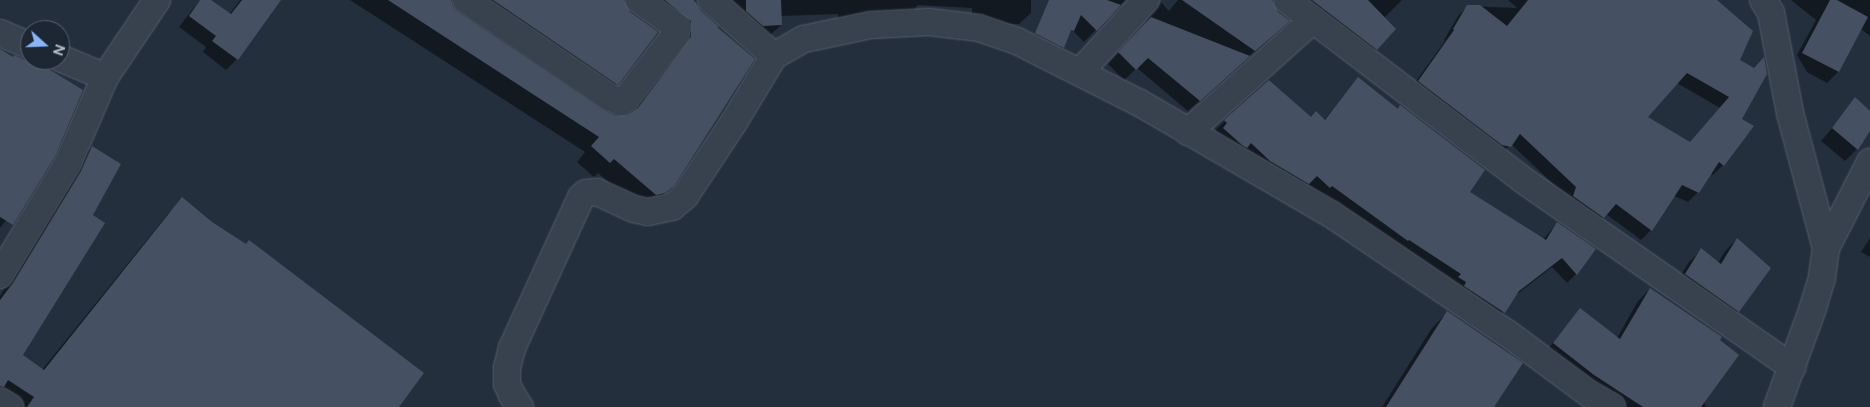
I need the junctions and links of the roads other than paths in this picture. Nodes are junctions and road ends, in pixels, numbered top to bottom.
1 (157, 0) edge
2 (466, 0) edge
3 (640, 0) edge
4 (711, 0) edge
5 (1146, 0) edge
6 (1287, 0) edge
7 (1764, 0) edge
8 (1313, 20) junction
9 (0, 33) edge
10 (20, 42) edge
11 (774, 56) junction
12 (70, 62) edge
13 (1080, 72) junction
14 (105, 77) junction
15 (1188, 132) junction
16 (1870, 162) edge
17 (1826, 248) junction
18 (0, 275) edge
19 (1792, 367) junction
20 (0, 401) edge
21 (10, 407) edge
22 (520, 407) edge
23 (1612, 407) edge
24 (1778, 407) edge

1 - 14 street
2 - 3 street
4 - 11 street
5 - 13 street
6 - 8 street
7 - 17 street
8 - 15 street
8 - 19 street
9 - 10 street
11 - 13 street
11 - 22 street
12 - 14 street
13 - 15 street
14 - 18 street
15 - 23 street
16 - 17 street
17 - 19 street
19 - 24 street
20 - 21 street

